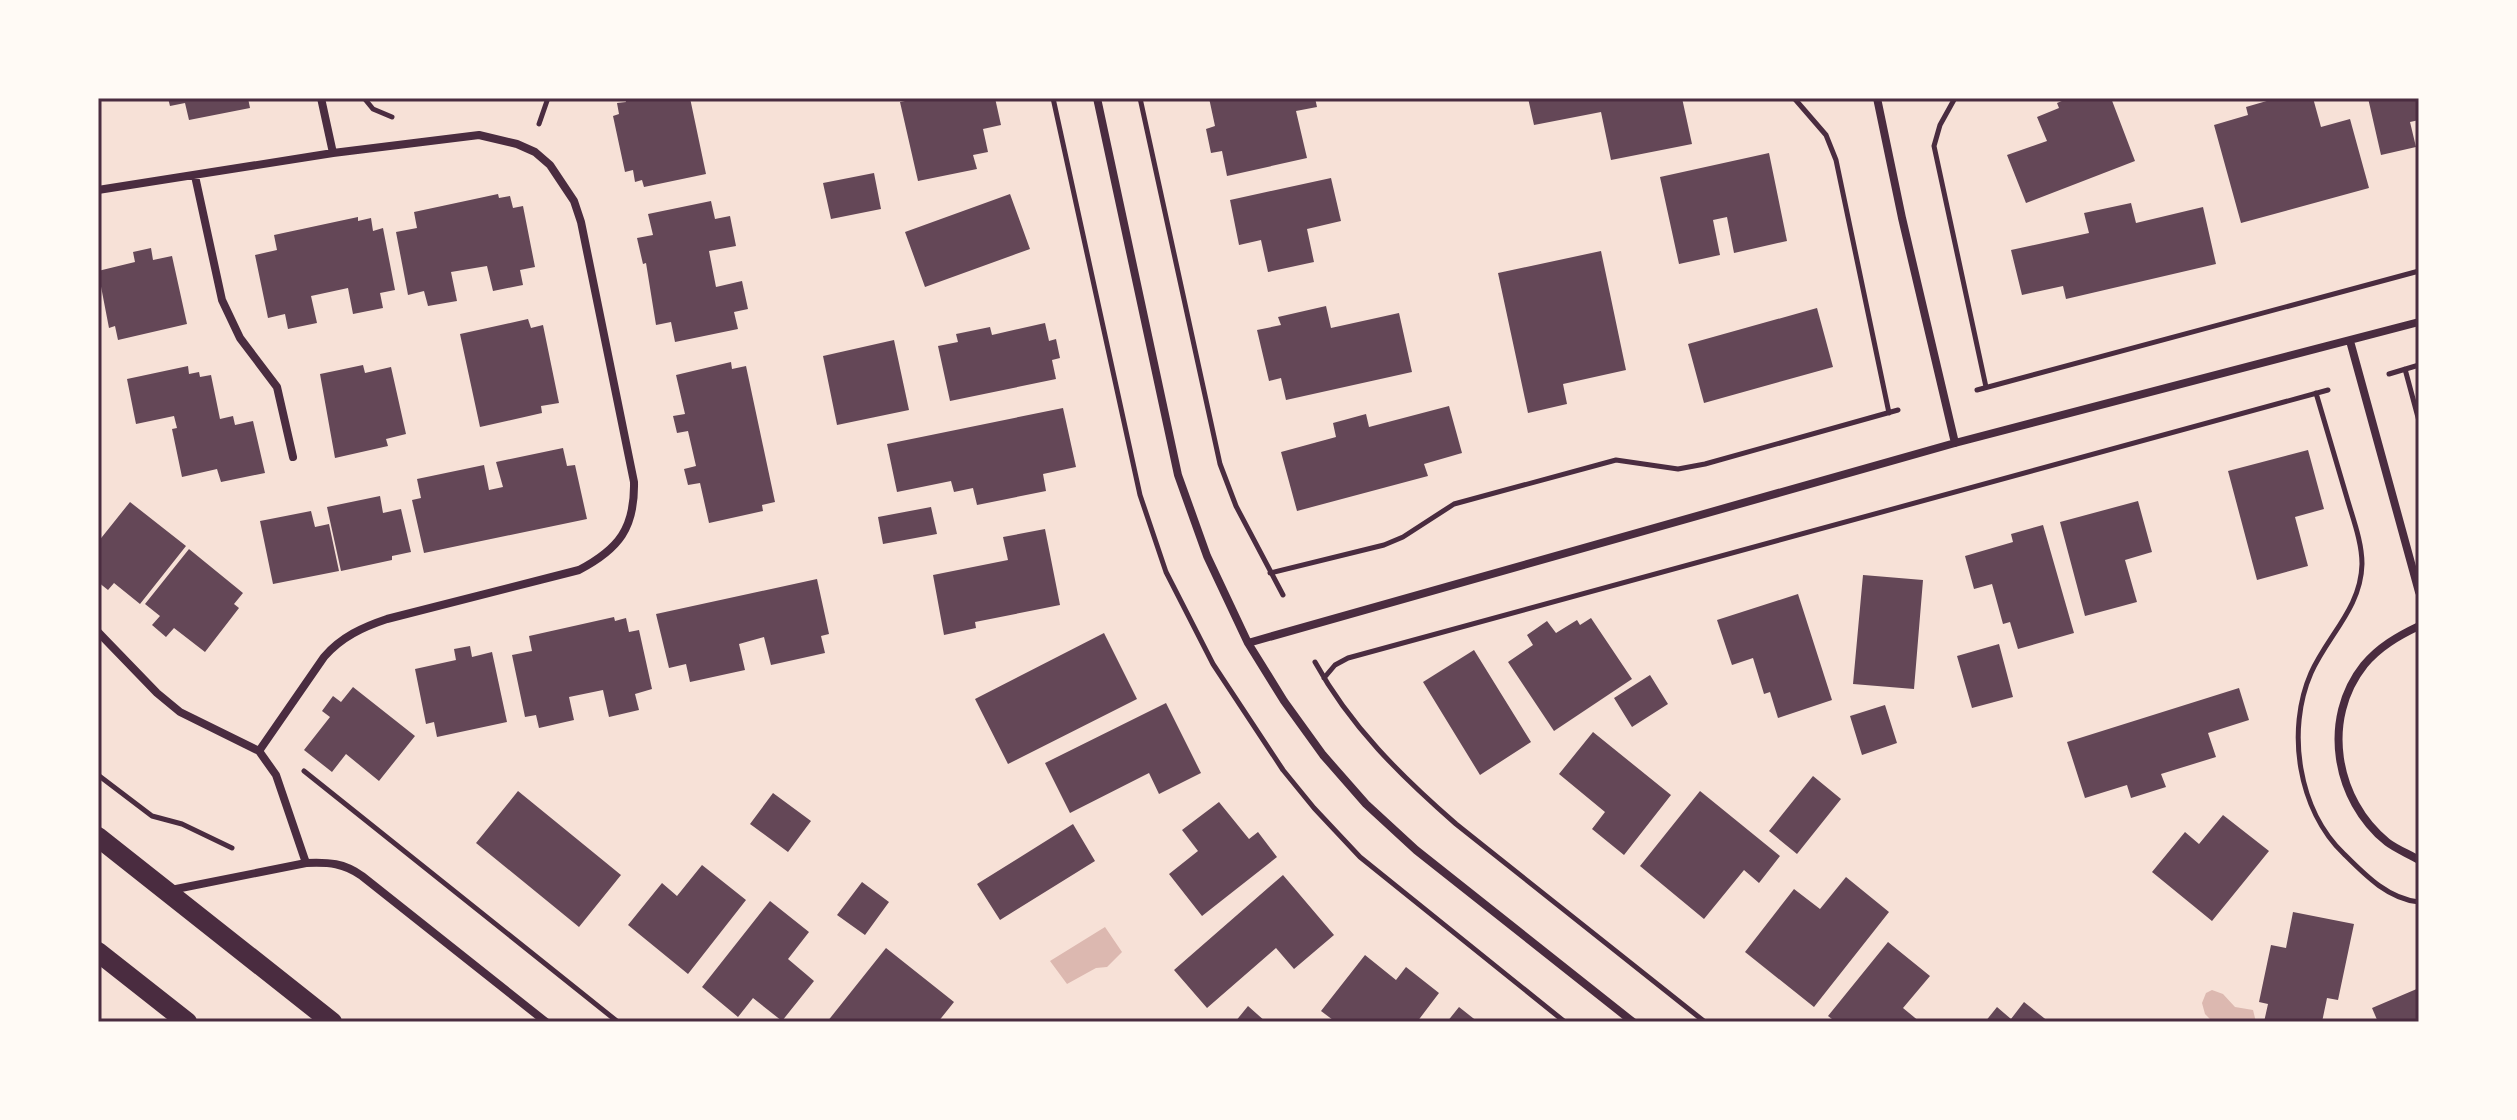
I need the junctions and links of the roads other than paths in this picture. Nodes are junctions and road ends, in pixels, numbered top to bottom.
1 (321, 98) edge
2 (1097, 98) edge
3 (1877, 98) edge
4 (333, 153) junction
5 (195, 176) junction
6 (98, 190) edge
7 (2419, 322) edge
8 (2350, 341) junction
9 (1955, 443) junction
10 (293, 457) dead end
11 (2419, 592) edge
12 (2419, 626) edge
13 (98, 632) edge
14 (1248, 643) junction
15 (259, 751) junction
16 (98, 837) edge
17 (2419, 860) edge
18 (306, 863) junction
19 (166, 891) junction
20 (98, 952) edge
21 (187, 1022) edge
22 (332, 1022) edge
23 (546, 1022) edge
24 (1633, 1022) edge

1 - 4 street
2 - 14 street
3 - 9 street
4 - 5 street
4 - 15 street
5 - 6 street
5 - 10 street
7 - 8 street
8 - 9 street
8 - 11 street
9 - 14 street
12 - 17 street
13 - 15 street
14 - 24 street
15 - 18 street
16 - 19 main road
18 - 19 street
18 - 23 street
19 - 22 main road
20 - 21 main road

